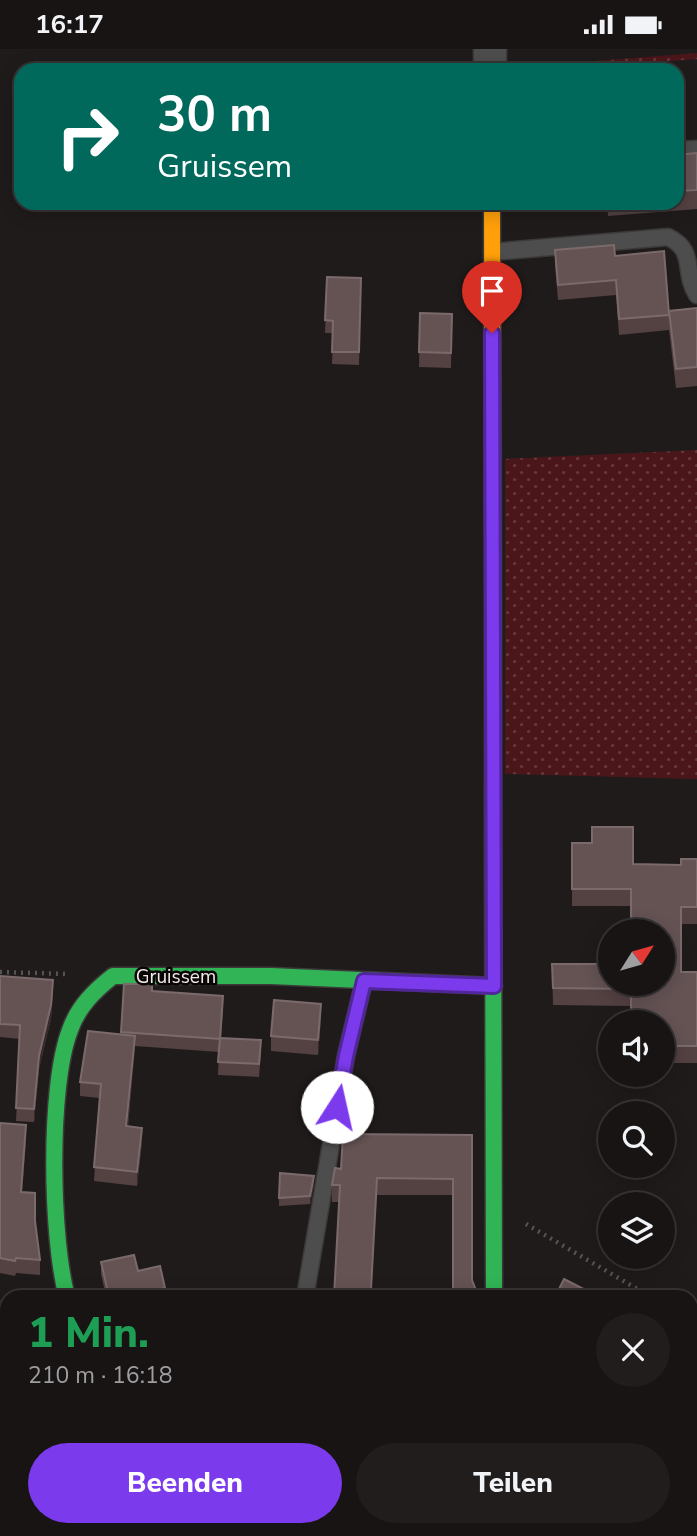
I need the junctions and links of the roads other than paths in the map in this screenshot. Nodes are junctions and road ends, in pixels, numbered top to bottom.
1 (492, 210) edge
2 (492, 252) junction
3 (697, 295) edge
4 (364, 981) junction
5 (494, 986) junction
6 (66, 1290) edge
7 (306, 1290) edge
8 (494, 1290) edge

1 - 2 street
2 - 3 lane
2 - 5 street
4 - 5 street, Gruissem
4 - 6 street, Gruissem
4 - 7 lane
5 - 8 street

